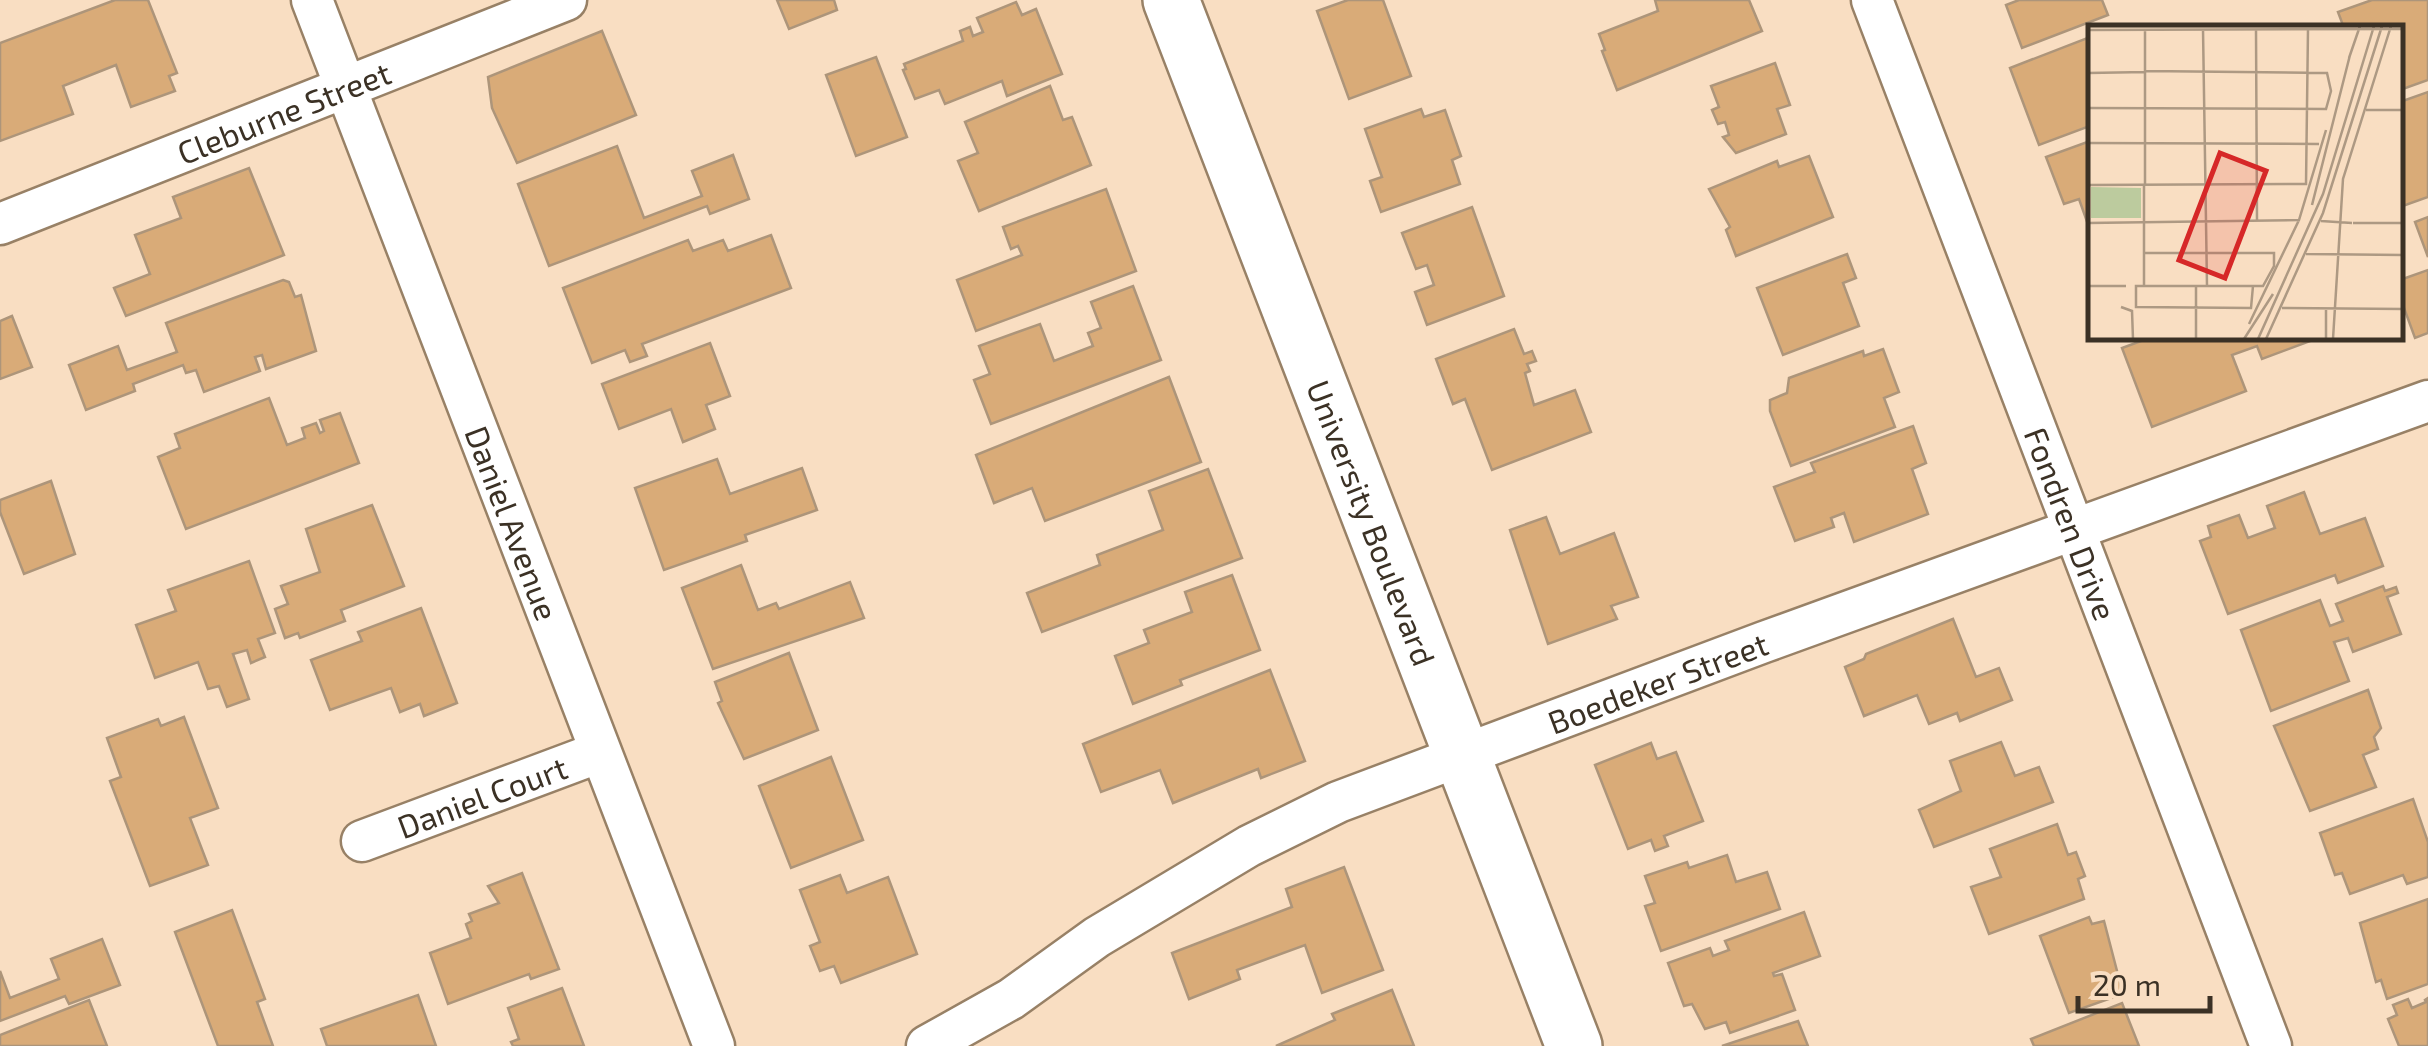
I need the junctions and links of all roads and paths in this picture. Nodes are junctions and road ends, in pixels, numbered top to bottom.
1 (312, 0) edge
2 (566, 0) edge
3 (1171, 0) edge
4 (1872, 0) edge
5 (347, 88) junction
6 (0, 224) edge
7 (2428, 401) edge
8 (2075, 530) junction
9 (600, 752) junction
10 (1463, 754) junction
11 (362, 841) dead end
12 (714, 1046) edge
13 (927, 1046) edge
14 (1574, 1046) edge
15 (2271, 1046) edge

1 - 5 street, Daniel Avenue
2 - 5 street, Cleburne Street
3 - 10 street, University Boulevard
4 - 8 street, Fondren Drive
5 - 6 street, Cleburne Street
5 - 9 street, Daniel Avenue
7 - 8 street, Boedeker Street
8 - 10 street, Boedeker Street
8 - 15 street, Fondren Drive
9 - 11 street, Daniel Court
9 - 12 street, Daniel Avenue
10 - 13 street, Boedeker Street
10 - 14 street, University Boulevard

